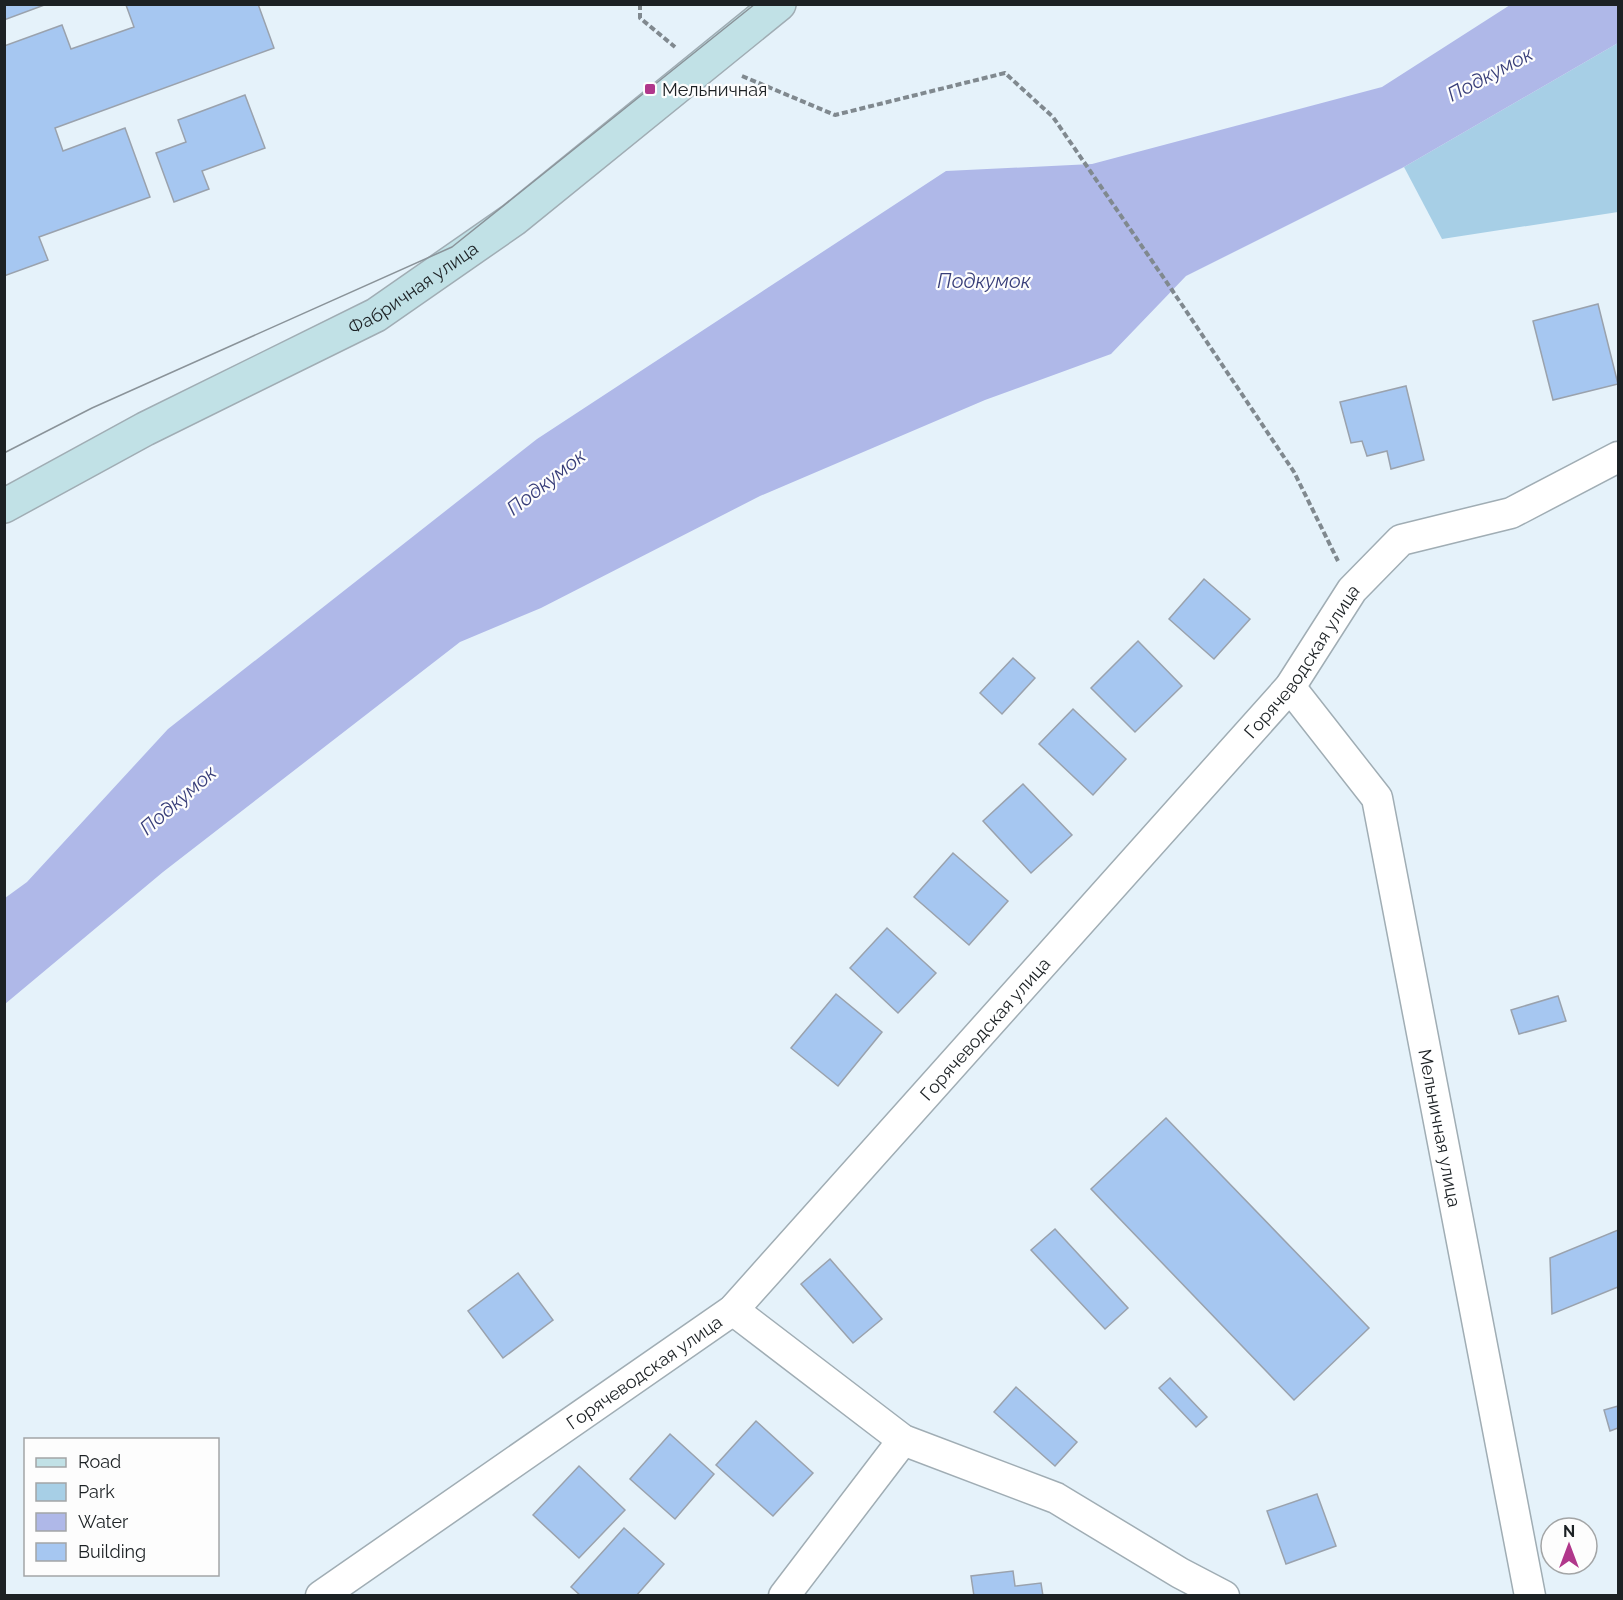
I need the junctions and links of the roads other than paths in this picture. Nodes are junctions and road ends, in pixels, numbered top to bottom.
1 (779, 4) edge
2 (1618, 457) edge
3 (4, 506) edge
4 (1290, 687) junction
5 (733, 1310) junction
6 (903, 1440) junction
7 (321, 1596) edge
8 (784, 1596) edge
9 (1224, 1596) edge
10 (1530, 1596) edge

1 - 3 main road, Фабричная улица
2 - 4 street, Горячеводская улица
4 - 5 street, Горячеводская улица
4 - 10 street, Мельничная улица
5 - 6 street
5 - 7 street, Горячеводская улица
6 - 8 street
6 - 9 street

